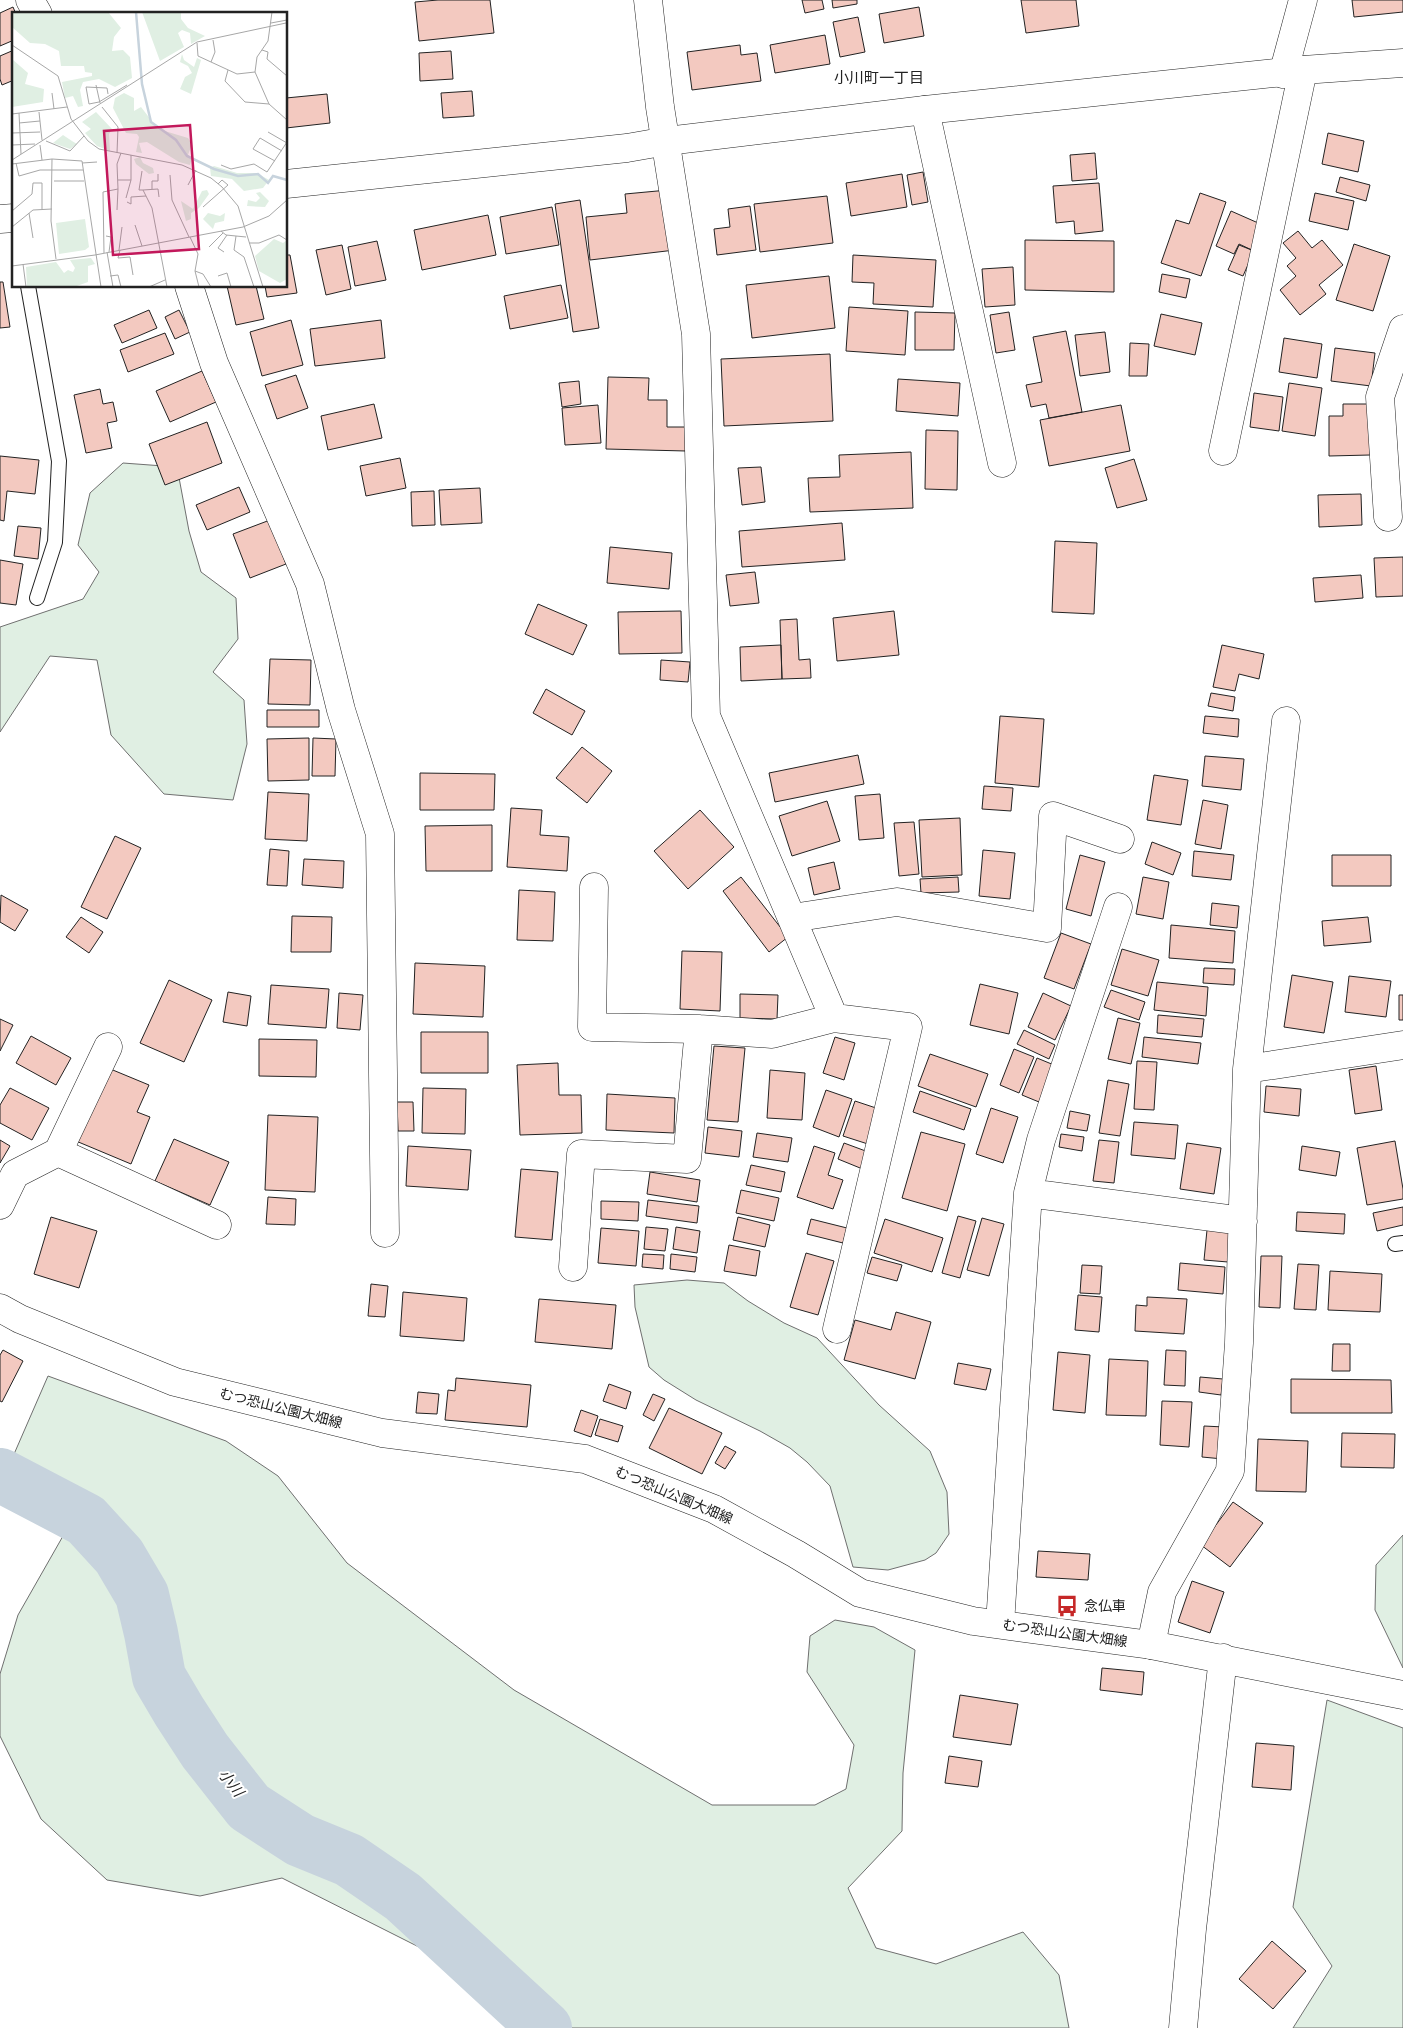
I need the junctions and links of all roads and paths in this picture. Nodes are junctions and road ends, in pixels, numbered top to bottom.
1 (30, 0) edge
2 (648, 0) edge
3 (1303, 0) edge
4 (37, 12) edge
5 (1403, 63) edge
6 (1293, 72) junction
7 (925, 110) junction
8 (667, 141) junction
9 (288, 184) edge
10 (28, 288) edge
11 (190, 288) edge
12 (1403, 329) edge
13 (1223, 451) dead end
14 (1002, 463) dead end
15 (1388, 517) dead end
16 (37, 598) dead end
17 (1286, 721) dead end
18 (1120, 839) dead end
19 (594, 887) dead end
20 (1118, 907) dead end
21 (792, 918) junction
22 (834, 1018) junction
23 (699, 1029) junction
24 (1403, 1045) edge
25 (108, 1047) dead end
26 (1247, 1069) junction
27 (58, 1152) junction
28 (1028, 1193) junction
29 (0, 1205) edge
30 (1242, 1221) junction
31 (217, 1225) dead end
32 (385, 1233) dead end
33 (573, 1267) dead end
34 (0, 1308) edge
35 (837, 1330) dead end
36 (1000, 1624) junction
37 (1151, 1646) junction
38 (1222, 1658) junction
39 (1403, 1694) edge
40 (1183, 2028) edge

1 - 4 street
2 - 8 street
3 - 6 street
5 - 6 street
6 - 7 street
6 - 13 street
7 - 8 street
7 - 14 street
8 - 9 street
8 - 21 street
10 - 16 lane
11 - 32 street
12 - 15 street
17 - 26 street
18 - 21 street
19 - 23 street
20 - 28 street
21 - 22 street
22 - 23 street
22 - 35 street
23 - 33 street
24 - 26 street
25 - 27 street
26 - 30 street
27 - 29 street
27 - 31 street
28 - 30 street
28 - 36 street
30 - 37 street
34 - 36 street, むつ恐山公園大畑線
36 - 37 street, むつ恐山公園大畑線
37 - 38 street, むつ恐山公園大畑線
38 - 39 street, むつ恐山公園大畑線
38 - 40 street

